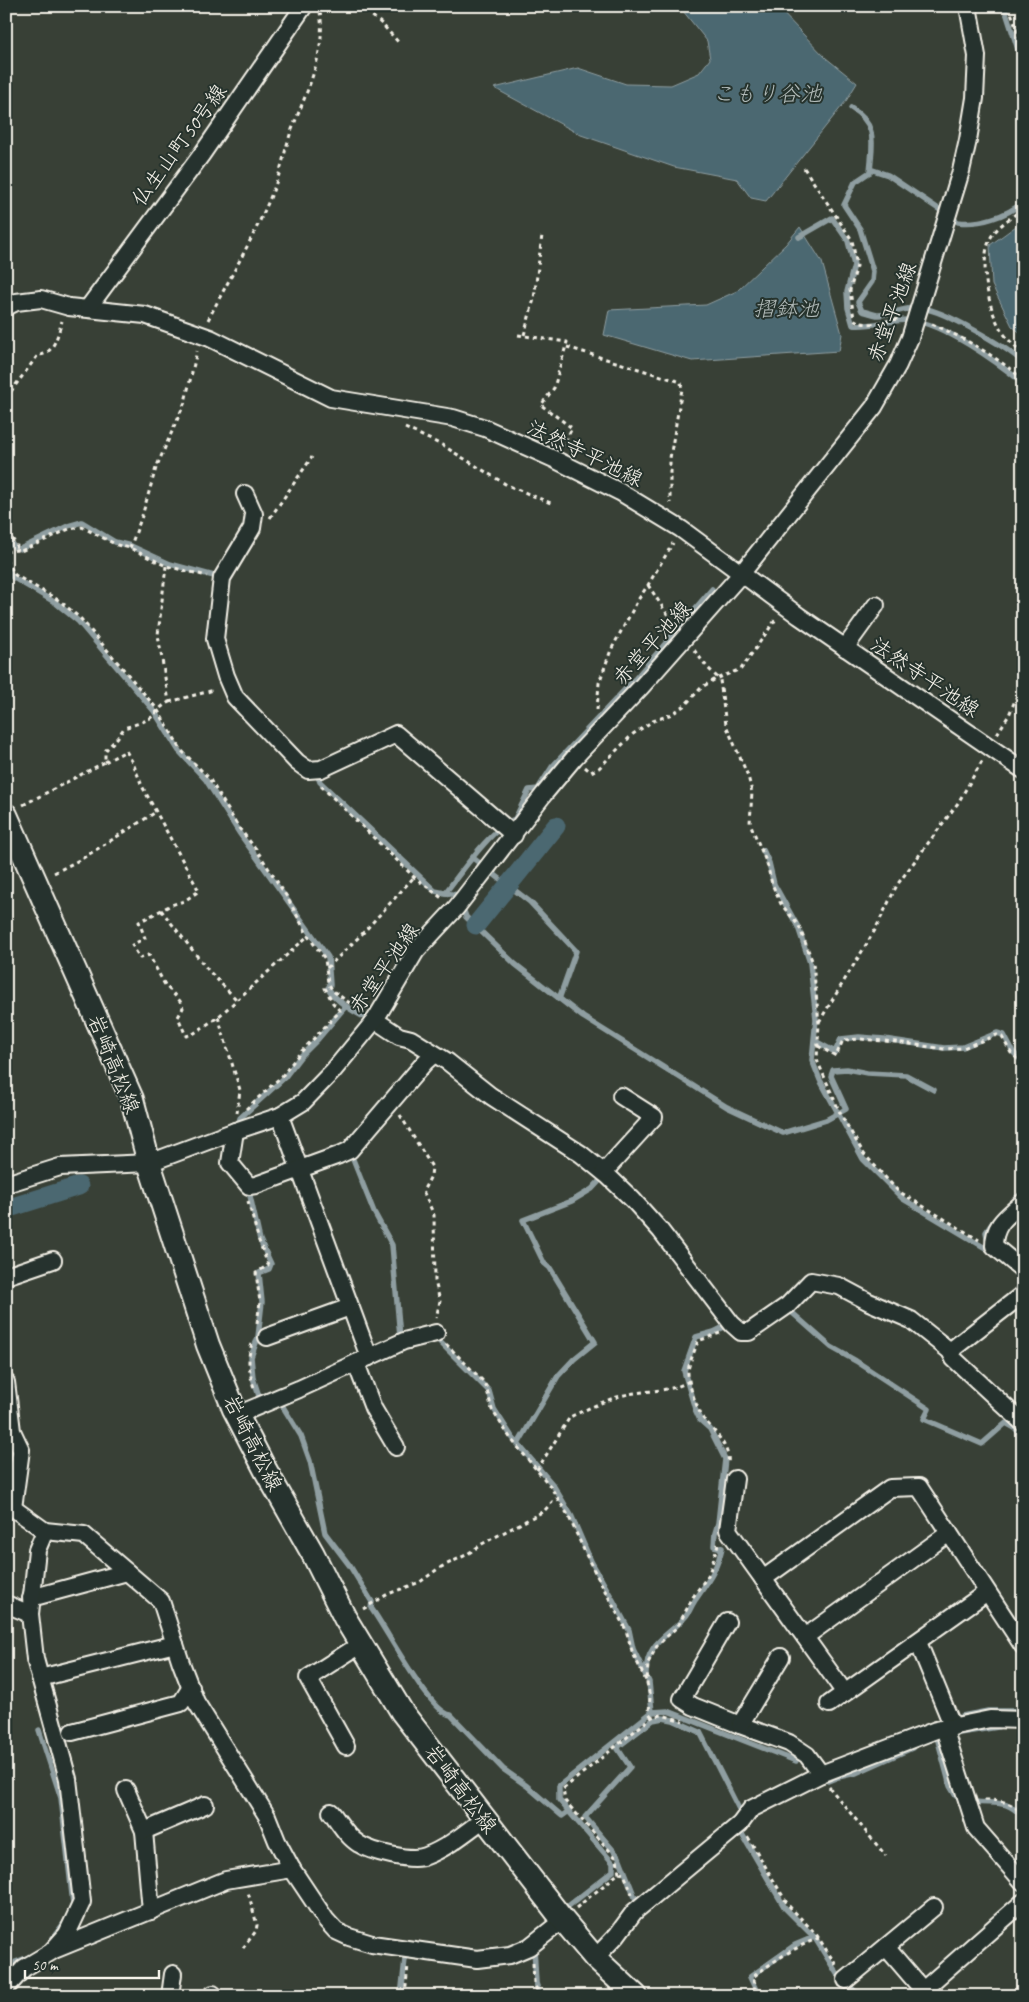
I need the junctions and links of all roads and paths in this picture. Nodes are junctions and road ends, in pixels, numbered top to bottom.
1 (304, 6) edge
2 (318, 6) edge
3 (360, 6) edge
4 (968, 6) edge
5 (1009, 6) edge
6 (399, 43) dead end
7 (1023, 49) edge
8 (804, 168) dead end
9 (1023, 209) edge
10 (542, 235) dead end
11 (6, 307) edge
12 (69, 307) junction
13 (88, 308) junction
14 (901, 318) dead end
15 (930, 323) dead end
16 (202, 335) junction
17 (518, 335) dead end
18 (524, 336) junction
19 (567, 347) junction
20 (1023, 354) edge
21 (1023, 379) edge
22 (6, 398) edge
23 (393, 408) junction
24 (312, 457) dead end
25 (556, 460) junction
26 (245, 494) dead end
27 (553, 504) dead end
28 (265, 525) dead end
29 (674, 525) junction
30 (6, 533) edge
31 (130, 548) junction
32 (16, 550) junction
33 (6, 552) edge
34 (6, 560) edge
35 (166, 566) junction
36 (742, 574) junction
37 (222, 578) junction
38 (648, 585) junction
39 (876, 605) dead end
40 (785, 606) junction
41 (685, 638) junction
42 (845, 648) junction
43 (717, 678) junction
44 (1023, 681) edge
45 (220, 690) dead end
46 (169, 702) junction
47 (156, 709) junction
48 (594, 737) junction
49 (990, 748) junction
50 (574, 758) junction
51 (106, 762) junction
52 (1023, 770) edge
53 (315, 780) dead end
54 (14, 810) edge
55 (156, 812) junction
56 (514, 835) junction
57 (414, 877) junction
58 (35, 883) junction
59 (456, 908) junction
60 (161, 910) junction
61 (308, 936) junction
62 (327, 968) junction
63 (328, 983) junction
64 (236, 998) junction
65 (218, 1017) junction
66 (375, 1020) junction
67 (819, 1023) junction
68 (817, 1046) junction
69 (434, 1054) junction
70 (1023, 1064) edge
71 (621, 1096) dead end
72 (392, 1103) junction
73 (280, 1116) junction
74 (235, 1131) junction
75 (149, 1163) junction
76 (298, 1170) junction
77 (604, 1172) junction
78 (246, 1183) junction
79 (6, 1184) edge
80 (1023, 1202) edge
81 (994, 1246) junction
82 (52, 1260) dead end
83 (1023, 1270) edge
84 (6, 1276) edge
85 (1023, 1294) edge
86 (350, 1307) junction
87 (734, 1326) junction
88 (436, 1333) junction
89 (259, 1336) junction
90 (950, 1351) junction
91 (362, 1360) junction
92 (689, 1381) junction
93 (6, 1382) edge
94 (260, 1406) junction
95 (237, 1415) junction
96 (1023, 1423) edge
97 (396, 1447) dead end
98 (537, 1470) junction
99 (731, 1474) joint
100 (556, 1498) junction
101 (10, 1507) edge
102 (45, 1530) junction
103 (949, 1533) junction
104 (719, 1540) dead end
105 (127, 1572) junction
106 (763, 1579) junction
107 (987, 1592) junction
108 (6, 1604) edge
109 (31, 1606) junction
110 (345, 1618) junction
111 (727, 1622) dead end
112 (805, 1637) junction
113 (918, 1642) junction
114 (175, 1644) junction
115 (361, 1644) junction
116 (1023, 1646) edge
117 (781, 1657) dead end
118 (40, 1678) junction
119 (647, 1683) junction
120 (190, 1687) junction
121 (845, 1693) junction
122 (829, 1704) dead end
123 (652, 1717) junction
124 (1023, 1720) edge
125 (687, 1723) dead end
126 (740, 1725) junction
127 (948, 1727) junction
128 (72, 1732) dead end
129 (346, 1746) dead end
130 (821, 1774) junction
131 (126, 1790) dead end
132 (966, 1795) junction
133 (206, 1805) dead end
134 (331, 1812) dead end
135 (1023, 1814) edge
136 (484, 1819) junction
137 (740, 1824) junction
138 (144, 1831) junction
139 (886, 1856) dead end
140 (292, 1869) junction
141 (619, 1873) junction
142 (245, 1877) junction
143 (1023, 1882) edge
144 (1023, 1902) edge
145 (934, 1906) dead end
146 (637, 1910) junction
147 (151, 1911) junction
148 (563, 1920) junction
149 (819, 1938) junction
150 (532, 1945) junction
151 (886, 1947) junction
152 (243, 1948) dead end
153 (410, 1949) junction
154 (51, 1952) junction
155 (595, 1958) junction
156 (173, 1974) dead end
157 (846, 1980) junction
158 (6, 1988) edge
159 (926, 1993) edge
160 (538, 1994) dead end
161 (170, 1996) edge
162 (405, 1996) edge
163 (636, 1996) edge
164 (748, 1996) edge
165 (864, 1996) edge

1 - 13 street, 仏生山町50号線
2 - 16 path
3 - 6 path
4 - 36 street, 赤堂平池線
5 - 7 path
8 - 14 path
9 - 20 path
10 - 18 path
11 - 12 street, 法然寺平池線
12 - 13 street, 法然寺平池線
12 - 22 path
13 - 16 street, 法然寺平池線
15 - 21 path
16 - 23 street, 法然寺平池線
16 - 31 path
17 - 18 path
18 - 19 path
19 - 25 path
19 - 29 path
23 - 25 street, 法然寺平池線
23 - 27 path
24 - 28 path
25 - 29 street, 法然寺平池線
26 - 37 street
29 - 36 street, 法然寺平池線
29 - 38 path
30 - 32 path
31 - 32 path
31 - 35 path
32 - 33 path
34 - 47 path
35 - 37 path
35 - 46 path
36 - 40 street, 法然寺平池線
36 - 41 street, 赤堂平池線
37 - 56 street
38 - 41 path
38 - 48 path
39 - 42 street
40 - 42 street, 法然寺平池線
40 - 43 path
41 - 43 path
41 - 48 street, 赤堂平池線
42 - 49 street, 法然寺平池線
43 - 50 path
43 - 67 path
44 - 49 path
45 - 46 path
46 - 47 path
47 - 51 path
47 - 61 path
48 - 50 street, 赤堂平池線
49 - 52 street, 法然寺平池線
49 - 67 path
50 - 56 street, 赤堂平池線
51 - 54 path
51 - 55 path
53 - 57 path
54 - 58 main road, 岩崎高松線
55 - 58 path
55 - 60 path
56 - 59 street, 赤堂平池線
57 - 59 path
57 - 62 path
58 - 75 main road, 岩崎高松線
59 - 66 street, 赤堂平池線
60 - 64 path
60 - 65 path
61 - 62 path
61 - 64 path
62 - 63 path
63 - 65 path
63 - 66 path
64 - 65 path
66 - 69 street
66 - 73 street, 赤堂平池線
67 - 68 path
68 - 70 path
68 - 81 path
69 - 72 street
69 - 77 street
71 - 77 street
72 - 76 street
72 - 88 path
73 - 74 street, 赤堂平池線
73 - 76 street
74 - 75 street, 赤堂平池線
74 - 78 street
75 - 79 street, 赤堂平池線
75 - 95 main road, 岩崎高松線
76 - 78 street
76 - 86 street
77 - 87 street
78 - 89 path
80 - 81 street
81 - 83 street
82 - 84 street
85 - 90 street
86 - 89 street
86 - 91 street
87 - 90 street
87 - 92 path
88 - 91 street
88 - 98 path
89 - 94 path
90 - 96 street
91 - 94 street
91 - 97 street
92 - 98 path
92 - 99 path
93 - 101 street
94 - 95 street
95 - 110 main road, 岩崎高松線
98 - 100 path
99 - 106 street
100 - 110 path
100 - 119 path
101 - 102 street
102 - 105 street
102 - 109 street
103 - 106 street
103 - 107 street
103 - 112 street
104 - 119 path
105 - 109 street
105 - 114 street
106 - 112 street
107 - 113 street
107 - 116 street
108 - 109 street
109 - 118 street
110 - 115 main road, 岩崎高松線
111 - 126 street
112 - 121 street
113 - 121 street
113 - 127 street
114 - 118 street
114 - 120 street
115 - 129 street
115 - 136 main road, 岩崎高松線
117 - 126 street
118 - 154 street
119 - 123 path
120 - 128 street
120 - 140 street
121 - 122 street
123 - 125 path
123 - 141 path
124 - 127 street
126 - 130 street
127 - 130 street
127 - 132 street
130 - 137 street
130 - 139 path
131 - 138 street
132 - 135 path
132 - 143 street
133 - 138 street
134 - 136 street
136 - 148 main road, 岩崎高松線
137 - 146 street
137 - 149 path
138 - 147 street
140 - 142 street
140 - 153 street
141 - 146 path
141 - 148 path
142 - 147 street
142 - 152 path
144 - 159 street
145 - 151 street
146 - 155 street
147 - 154 street
148 - 150 street
148 - 155 main road, 岩崎高松線
149 - 157 path
149 - 164 path
150 - 153 street
150 - 160 path
151 - 157 street
151 - 159 street
153 - 162 path
154 - 158 street
155 - 163 main road, 岩崎高松線
156 - 161 street
157 - 165 path

